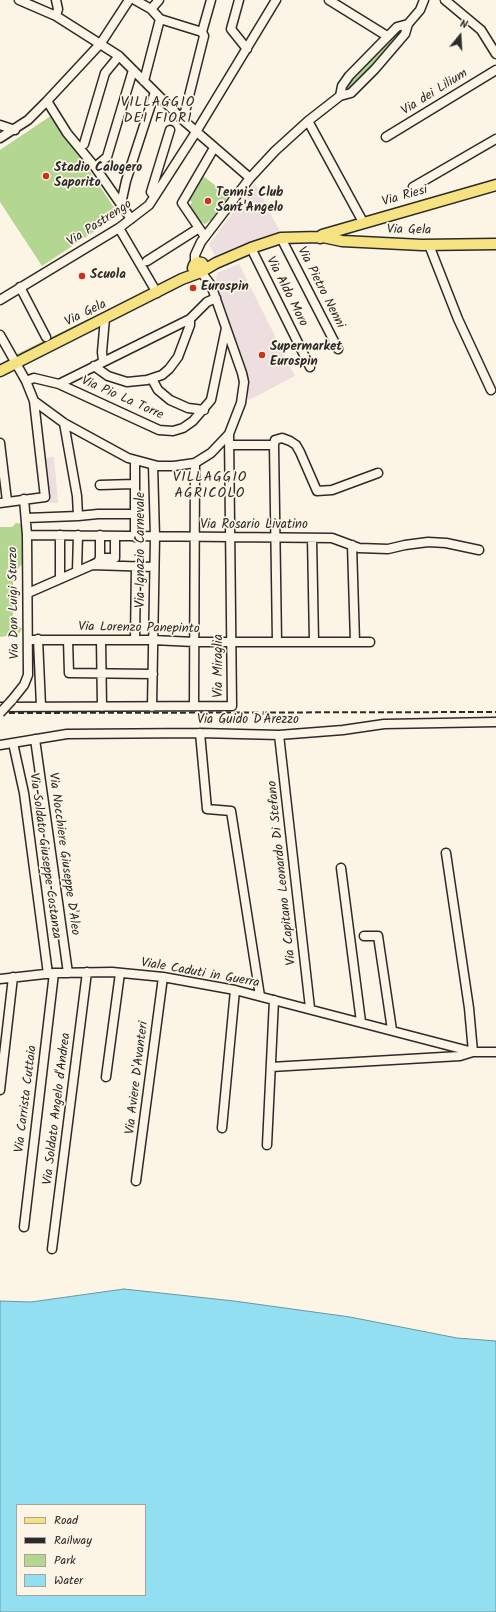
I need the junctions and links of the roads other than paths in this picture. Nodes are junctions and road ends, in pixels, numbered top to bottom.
1 (19, 0) edge
2 (56, 0) edge
3 (129, 0) edge
4 (135, 0) edge
5 (159, 0) edge
6 (211, 0) edge
7 (238, 0) edge
8 (276, 0) edge
9 (329, 0) edge
10 (424, 0) edge
11 (445, 0) edge
12 (151, 9) junction
13 (56, 16) junction
14 (160, 19) junction
15 (408, 24) junction
16 (202, 32) junction
17 (388, 36) junction
18 (101, 43) junction
19 (246, 49) junction
20 (496, 54) edge
21 (119, 56) junction
22 (133, 70) junction
23 (496, 70) edge
24 (144, 82) junction
25 (155, 92) junction
26 (340, 96) junction
27 (47, 101) junction
28 (182, 120) junction
29 (308, 121) junction
30 (0, 125) edge
31 (15, 130) junction
32 (170, 130) dead end
33 (196, 132) junction
34 (386, 137) dead end
35 (0, 138) edge
36 (496, 139) edge
37 (84, 144) dead end
38 (214, 148) junction
39 (95, 168) junction
40 (250, 178) junction
41 (496, 185) edge
42 (413, 187) dead end
43 (154, 196) junction
44 (121, 204) junction
45 (131, 219) junction
46 (363, 222) junction
47 (119, 228) junction
48 (199, 228) junction
49 (321, 236) junction
50 (205, 237) junction
51 (281, 238) junction
52 (496, 244) edge
53 (429, 245) junction
54 (251, 248) junction
55 (147, 261) dead end
56 (216, 263) junction
57 (200, 267) junction
58 (211, 285) junction
59 (20, 287) junction
60 (157, 293) junction
61 (216, 298) junction
62 (0, 300) edge
63 (105, 318) junction
64 (190, 318) junction
65 (226, 327) junction
66 (0, 335) edge
67 (46, 337) dead end
68 (338, 349) dead end
69 (103, 361) junction
70 (16, 363) junction
71 (94, 366) junction
72 (310, 367) dead end
73 (0, 371) edge
74 (152, 379) junction
75 (26, 381) junction
76 (59, 384) junction
77 (491, 390) dead end
78 (34, 401) junction
79 (188, 408) junction
80 (204, 410) junction
81 (64, 422) junction
82 (189, 424) junction
83 (229, 434) junction
84 (0, 443) edge
85 (230, 445) junction
86 (274, 445) junction
87 (135, 460) junction
88 (195, 463) junction
89 (153, 465) junction
90 (378, 473) dead end
91 (134, 484) junction
92 (100, 485) dead end
93 (24, 499) junction
94 (4, 502) edge
95 (135, 514) junction
96 (78, 516) junction
97 (26, 518) junction
98 (27, 535) junction
99 (78, 535) junction
100 (100, 535) junction
101 (60, 536) junction
102 (115, 536) junction
103 (135, 537) junction
104 (155, 537) junction
105 (194, 537) junction
106 (231, 538) junction
107 (275, 538) junction
108 (312, 538) junction
109 (352, 546) junction
110 (479, 550) dead end
111 (100, 558) junction
112 (92, 565) junction
113 (136, 566) junction
114 (154, 567) junction
115 (77, 571) junction
116 (60, 579) junction
117 (28, 593) junction
118 (28, 640) junction
119 (38, 640) junction
120 (68, 640) junction
121 (101, 640) junction
122 (134, 640) junction
123 (153, 640) junction
124 (194, 642) junction
125 (232, 642) junction
126 (277, 642) junction
127 (314, 642) junction
128 (355, 642) junction
129 (370, 642) dead end
130 (102, 673) junction
131 (153, 674) junction
132 (41, 706) junction
133 (194, 706) junction
134 (0, 707) edge
135 (102, 707) junction
136 (152, 707) junction
137 (0, 713) edge
138 (496, 722) edge
139 (200, 733) junction
140 (279, 735) junction
141 (35, 739) junction
142 (13, 742) junction
143 (0, 745) edge
144 (446, 853) dead end
145 (341, 868) dead end
146 (364, 936) dead end
147 (87, 972) junction
148 (68, 973) junction
149 (120, 973) junction
150 (51, 974) junction
151 (13, 977) junction
152 (163, 977) junction
153 (0, 979) edge
154 (235, 990) junction
155 (260, 996) junction
156 (274, 1000) junction
157 (310, 1008) junction
158 (361, 1022) junction
159 (392, 1030) junction
160 (473, 1052) junction
161 (496, 1052) edge
162 (271, 1067) junction
163 (106, 1076) dead end
164 (0, 1090) edge
165 (222, 1128) dead end
166 (267, 1145) dead end
167 (136, 1181) dead end
168 (24, 1227) dead end
169 (52, 1249) dead end

1 - 13 street
2 - 13 street
3 - 18 street
4 - 12 street
5 - 12 street
6 - 16 street
7 - 19 street
8 - 19 street, Via Pastrengo
9 - 17 street
10 - 15 street
11 - 20 street
12 - 14 street
13 - 18 street
14 - 16 street
14 - 24 street
15 - 17 street
15 - 26 street
16 - 28 street
17 - 26 street
18 - 21 street
18 - 27 street
19 - 33 street, Via Pastrengo
21 - 22 street
21 - 37 street
22 - 24 street
22 - 39 street
23 - 34 street, Via dei Lilium
24 - 25 street
25 - 28 street
25 - 44 street
26 - 29 street
27 - 31 street
27 - 39 street
28 - 33 street
29 - 40 street
29 - 46 street
30 - 31 street
31 - 35 street
32 - 43 street
33 - 38 street
33 - 43 street, Via Pastrengo
36 - 42 street
38 - 40 street
38 - 48 street
39 - 44 street
40 - 50 street
41 - 46 main road, Via Riesi
43 - 45 street, Via Pastrengo
44 - 45 street
45 - 47 street, Via Pastrengo
46 - 49 main road, Via Riesi
47 - 59 street, Via Pastrengo
47 - 60 street
48 - 50 street
48 - 55 street
49 - 51 main road, Via Gela
49 - 53 main road, Via Gela
50 - 57 street
51 - 54 main road, Via Gela
51 - 68 street, Via Pietro Nenni
52 - 53 main road, Via Gela
53 - 77 street
54 - 56 main road, Via Gela
54 - 72 street, Via Aldo Moro
56 - 57 main road
56 - 58 street
57 - 58 street
57 - 60 main road, Via Gela
58 - 61 street
59 - 62 street, Via Pastrengo
59 - 67 street
60 - 63 main road, Via Gela
61 - 64 street
61 - 65 street
63 - 69 street
63 - 70 main road, Via Gela
64 - 69 street
64 - 74 street
65 - 80 street, Via Pio La Torre
65 - 83 street
66 - 70 street
69 - 71 street
70 - 73 main road, Via Gela
70 - 75 street
71 - 74 street
71 - 76 street
74 - 79 street, Via Pio La Torre
75 - 76 street, Via Pio La Torre
75 - 78 street
76 - 82 street, Via Pio La Torre
78 - 81 street
78 - 93 street
79 - 80 street, Via Pio La Torre
79 - 82 street
80 - 82 street, Via Pio La Torre
81 - 87 street
81 - 96 street
83 - 85 street, Via Miraglia
83 - 88 street
84 - 94 street
85 - 86 street
85 - 106 street, Via Miraglia
86 - 90 street
86 - 107 street
87 - 89 street
87 - 91 street
88 - 89 street
88 - 105 street
89 - 104 street, Via Ignazio Carnevale
91 - 92 street
91 - 95 street
93 - 94 street
93 - 97 street, Via Don Luigi Sturzo
95 - 96 street
95 - 103 street
96 - 97 street
97 - 98 street, Via Don Luigi Sturzo
98 - 101 street, Via Rosario Livatino
98 - 117 street, Via Don Luigi Sturzo
99 - 100 street, Via Rosario Livatino
99 - 101 street, Via Rosario Livatino
99 - 115 street
100 - 102 street, Via Rosario Livatino
100 - 111 street
101 - 116 street
102 - 103 street, Via Rosario Livatino
102 - 111 street
103 - 104 street, Via Rosario Livatino
104 - 105 street, Via Rosario Livatino
104 - 114 street, Via Ignazio Carnevale
105 - 106 street, Via Rosario Livatino
105 - 124 street
106 - 107 street, Via Rosario Livatino
106 - 125 street, Via Miraglia
107 - 108 street, Via Rosario Livatino
107 - 126 street
108 - 109 street, Via Rosario Livatino
108 - 127 street
109 - 110 street, Via Rosario Livatino
109 - 128 street
111 - 112 street
112 - 113 street
112 - 115 street
113 - 114 street
113 - 122 street
114 - 123 street, Via Ignazio Carnevale
115 - 116 street
116 - 117 street
117 - 118 street, Via Don Luigi Sturzo
118 - 119 street, Via Lorenzo Panepinto
118 - 137 street, Via Don Luigi Sturzo, bridge
119 - 120 street, Via Lorenzo Panepinto
119 - 132 street
120 - 121 street, Via Lorenzo Panepinto
120 - 130 street
121 - 122 street, Via Lorenzo Panepinto
121 - 130 street
122 - 123 street, Via Lorenzo Panepinto
123 - 124 street, Via Lorenzo Panepinto
123 - 131 street, Via Ignazio Carnevale
124 - 125 street, Via Lorenzo Panepinto
124 - 133 street
125 - 126 street, Via Lorenzo Panepinto
125 - 133 street, Via Miraglia
126 - 127 street, Via Lorenzo Panepinto
127 - 128 street, Via Lorenzo Panepinto
128 - 129 street, Via Lorenzo Panepinto
130 - 131 street
130 - 135 street
131 - 136 street, Via Ignazio Carnevale
132 - 134 street, Via Miraglia
132 - 135 street, Via Miraglia
133 - 136 street, Via Miraglia
135 - 136 street, Via Miraglia
138 - 140 street, Via Guido D'Arezzo
139 - 140 street, Via Guido D'Arezzo
139 - 141 street, Via Guido D'Arezzo
139 - 155 street
140 - 157 street, Via Capitano Leonardo Di Stefano
141 - 142 street, Via Guido D'Arezzo
141 - 148 street, Via Nocchiere Giuseppe D'Aleo
142 - 143 street, Via Guido D'Arezzo
142 - 150 street, Via Soldato Giuseppe Costanza
144 - 160 street
145 - 158 street
146 - 159 street
147 - 148 street, Viale Caduti in Guerra
147 - 149 street, Viale Caduti in Guerra
147 - 169 street, Via Soldato Angelo d'Andrea
148 - 150 street, Viale Caduti in Guerra
149 - 152 street, Viale Caduti in Guerra
149 - 163 street
150 - 151 street, Viale Caduti in Guerra
150 - 168 street, Via Carrista Cuttaia
151 - 153 street, Viale Caduti in Guerra
151 - 164 street
152 - 154 street, Viale Caduti in Guerra
152 - 167 street, Via Aviere D'Avanteri
154 - 155 street, Viale Caduti in Guerra
154 - 165 street
155 - 156 street, Viale Caduti in Guerra
156 - 157 street, Viale Caduti in Guerra
156 - 162 street
157 - 158 street, Viale Caduti in Guerra
158 - 159 street, Viale Caduti in Guerra
159 - 160 street, Viale Caduti in Guerra
160 - 161 street
160 - 162 street
162 - 166 street

